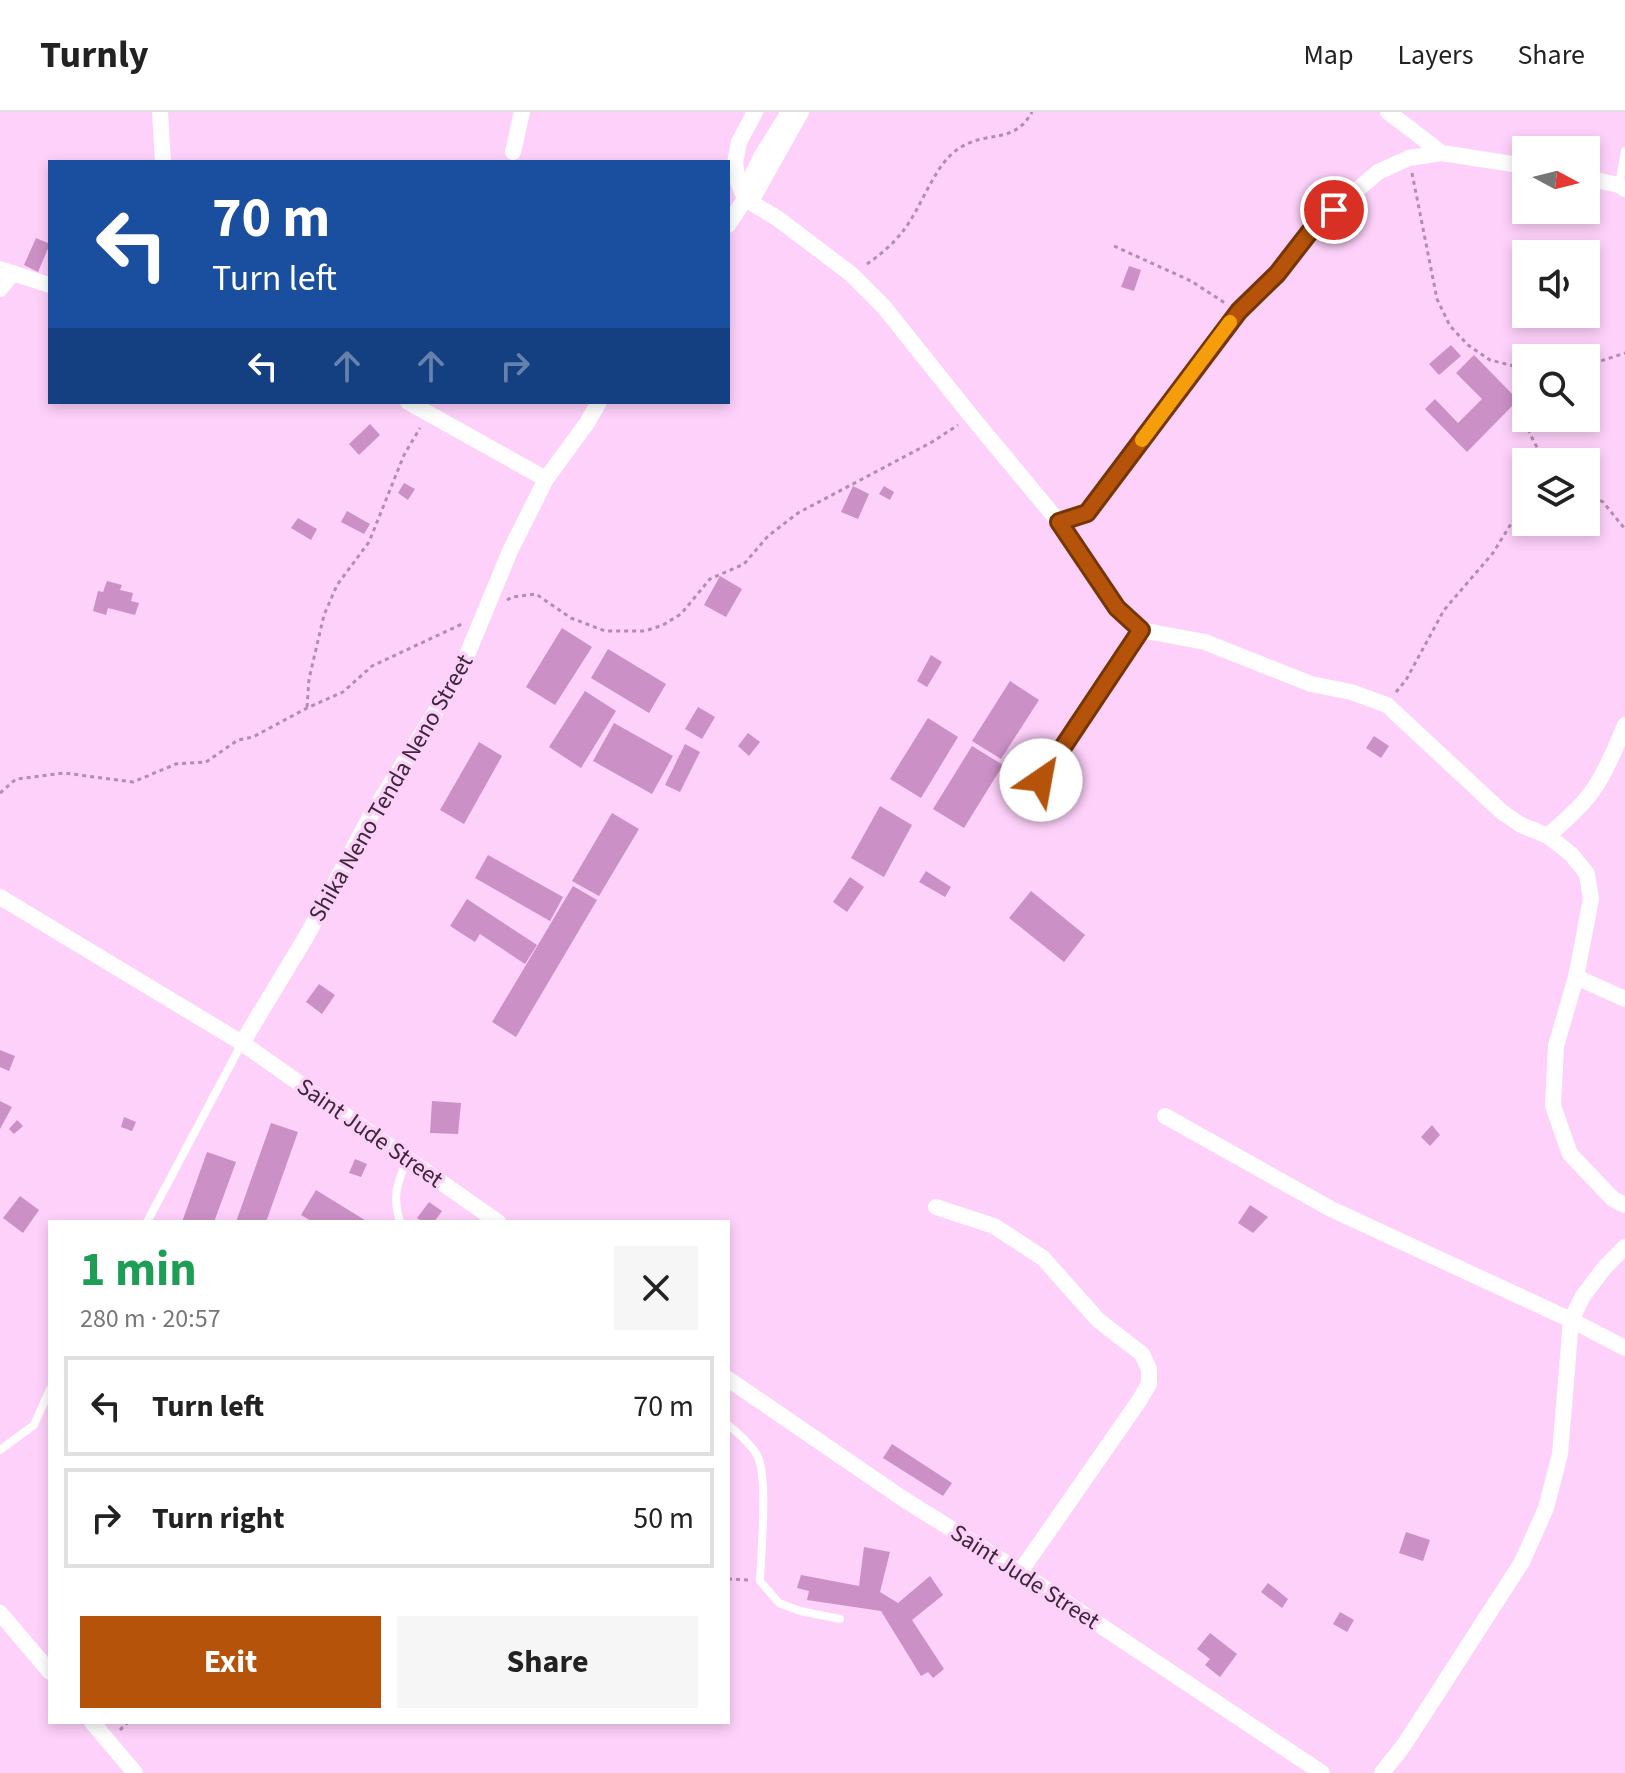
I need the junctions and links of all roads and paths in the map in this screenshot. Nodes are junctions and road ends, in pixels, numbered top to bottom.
1 (160, 112) edge
2 (522, 112) edge
3 (755, 112) edge
4 (789, 112) edge
5 (801, 112) edge
6 (1032, 112) edge
7 (1388, 112) edge
8 (1625, 151) edge
9 (513, 152) dead end
10 (1442, 153) junction
11 (1409, 158) junction
12 (163, 160) edge
13 (1512, 164) edge
14 (1600, 182) edge
15 (1622, 187) edge
16 (748, 201) junction
17 (730, 223) edge
18 (1114, 246) dead end
19 (7, 271) edge
20 (851, 274) junction
21 (48, 284) edge
22 (0, 289) edge
23 (1239, 311) junction
24 (1625, 353) edge
25 (1600, 361) edge
26 (1512, 366) edge
27 (411, 404) edge
28 (598, 404) edge
29 (428, 415) junction
30 (971, 416) junction
31 (546, 479) junction
32 (1600, 500) edge
33 (1059, 522) junction
34 (1512, 522) edge
35 (1625, 529) edge
36 (485, 613) junction
37 (1141, 630) junction
38 (1387, 705) junction
39 (307, 708) junction
40 (1625, 725) edge
41 (1041, 780) dead end
42 (0, 793) edge
43 (1548, 836) junction
44 (0, 897) edge
45 (1576, 977) junction
46 (1625, 999) edge
47 (242, 1043) junction
48 (1165, 1116) dead end
49 (407, 1159) junction
50 (1625, 1205) edge
51 (936, 1207) dead end
52 (148, 1220) edge
53 (399, 1220) edge
54 (495, 1220) edge
55 (1625, 1247) edge
56 (1571, 1320) junction
57 (1625, 1348) edge
58 (730, 1380) edge
59 (48, 1394) edge
60 (730, 1426) edge
61 (0, 1450) edge
62 (1020, 1572) junction
63 (730, 1579) edge
64 (760, 1581) junction
65 (0, 1613) edge
66 (840, 1619) dead end
67 (48, 1670) edge
68 (94, 1724) edge
69 (135, 1773) edge
70 (1322, 1773) edge
71 (1382, 1773) edge

1 - 12 street
2 - 9 street
3 - 16 street
4 - 16 street
5 - 16 street
6 - 20 path
7 - 10 street
8 - 15 lane
10 - 11 street
10 - 13 street
11 - 23 street
11 - 26 path
14 - 15 street
16 - 17 street
16 - 20 street
18 - 23 path
19 - 21 street
19 - 22 street
20 - 30 street
23 - 33 street
24 - 25 path
27 - 29 street
28 - 31 street, Shika Neno Tenda Neno Street
29 - 31 street
29 - 39 path
30 - 33 street
30 - 36 path
31 - 36 street, Shika Neno Tenda Neno Street
32 - 35 path
33 - 37 street
34 - 38 path
36 - 39 path
36 - 47 street, Shika Neno Tenda Neno Street
37 - 38 street
37 - 41 lane
38 - 43 street
39 - 42 path
40 - 43 street
43 - 45 street
44 - 47 street, Saint Jude Street
45 - 46 street
45 - 50 street
47 - 49 street, Saint Jude Street
47 - 52 lane
48 - 56 street
49 - 53 lane
49 - 54 street, Saint Jude Street
51 - 62 street
55 - 56 street
56 - 57 street
56 - 71 street
58 - 62 street, Saint Jude Street
59 - 61 lane
60 - 64 lane
62 - 70 street, Saint Jude Street
63 - 64 path
64 - 66 lane
65 - 67 street
68 - 69 street

